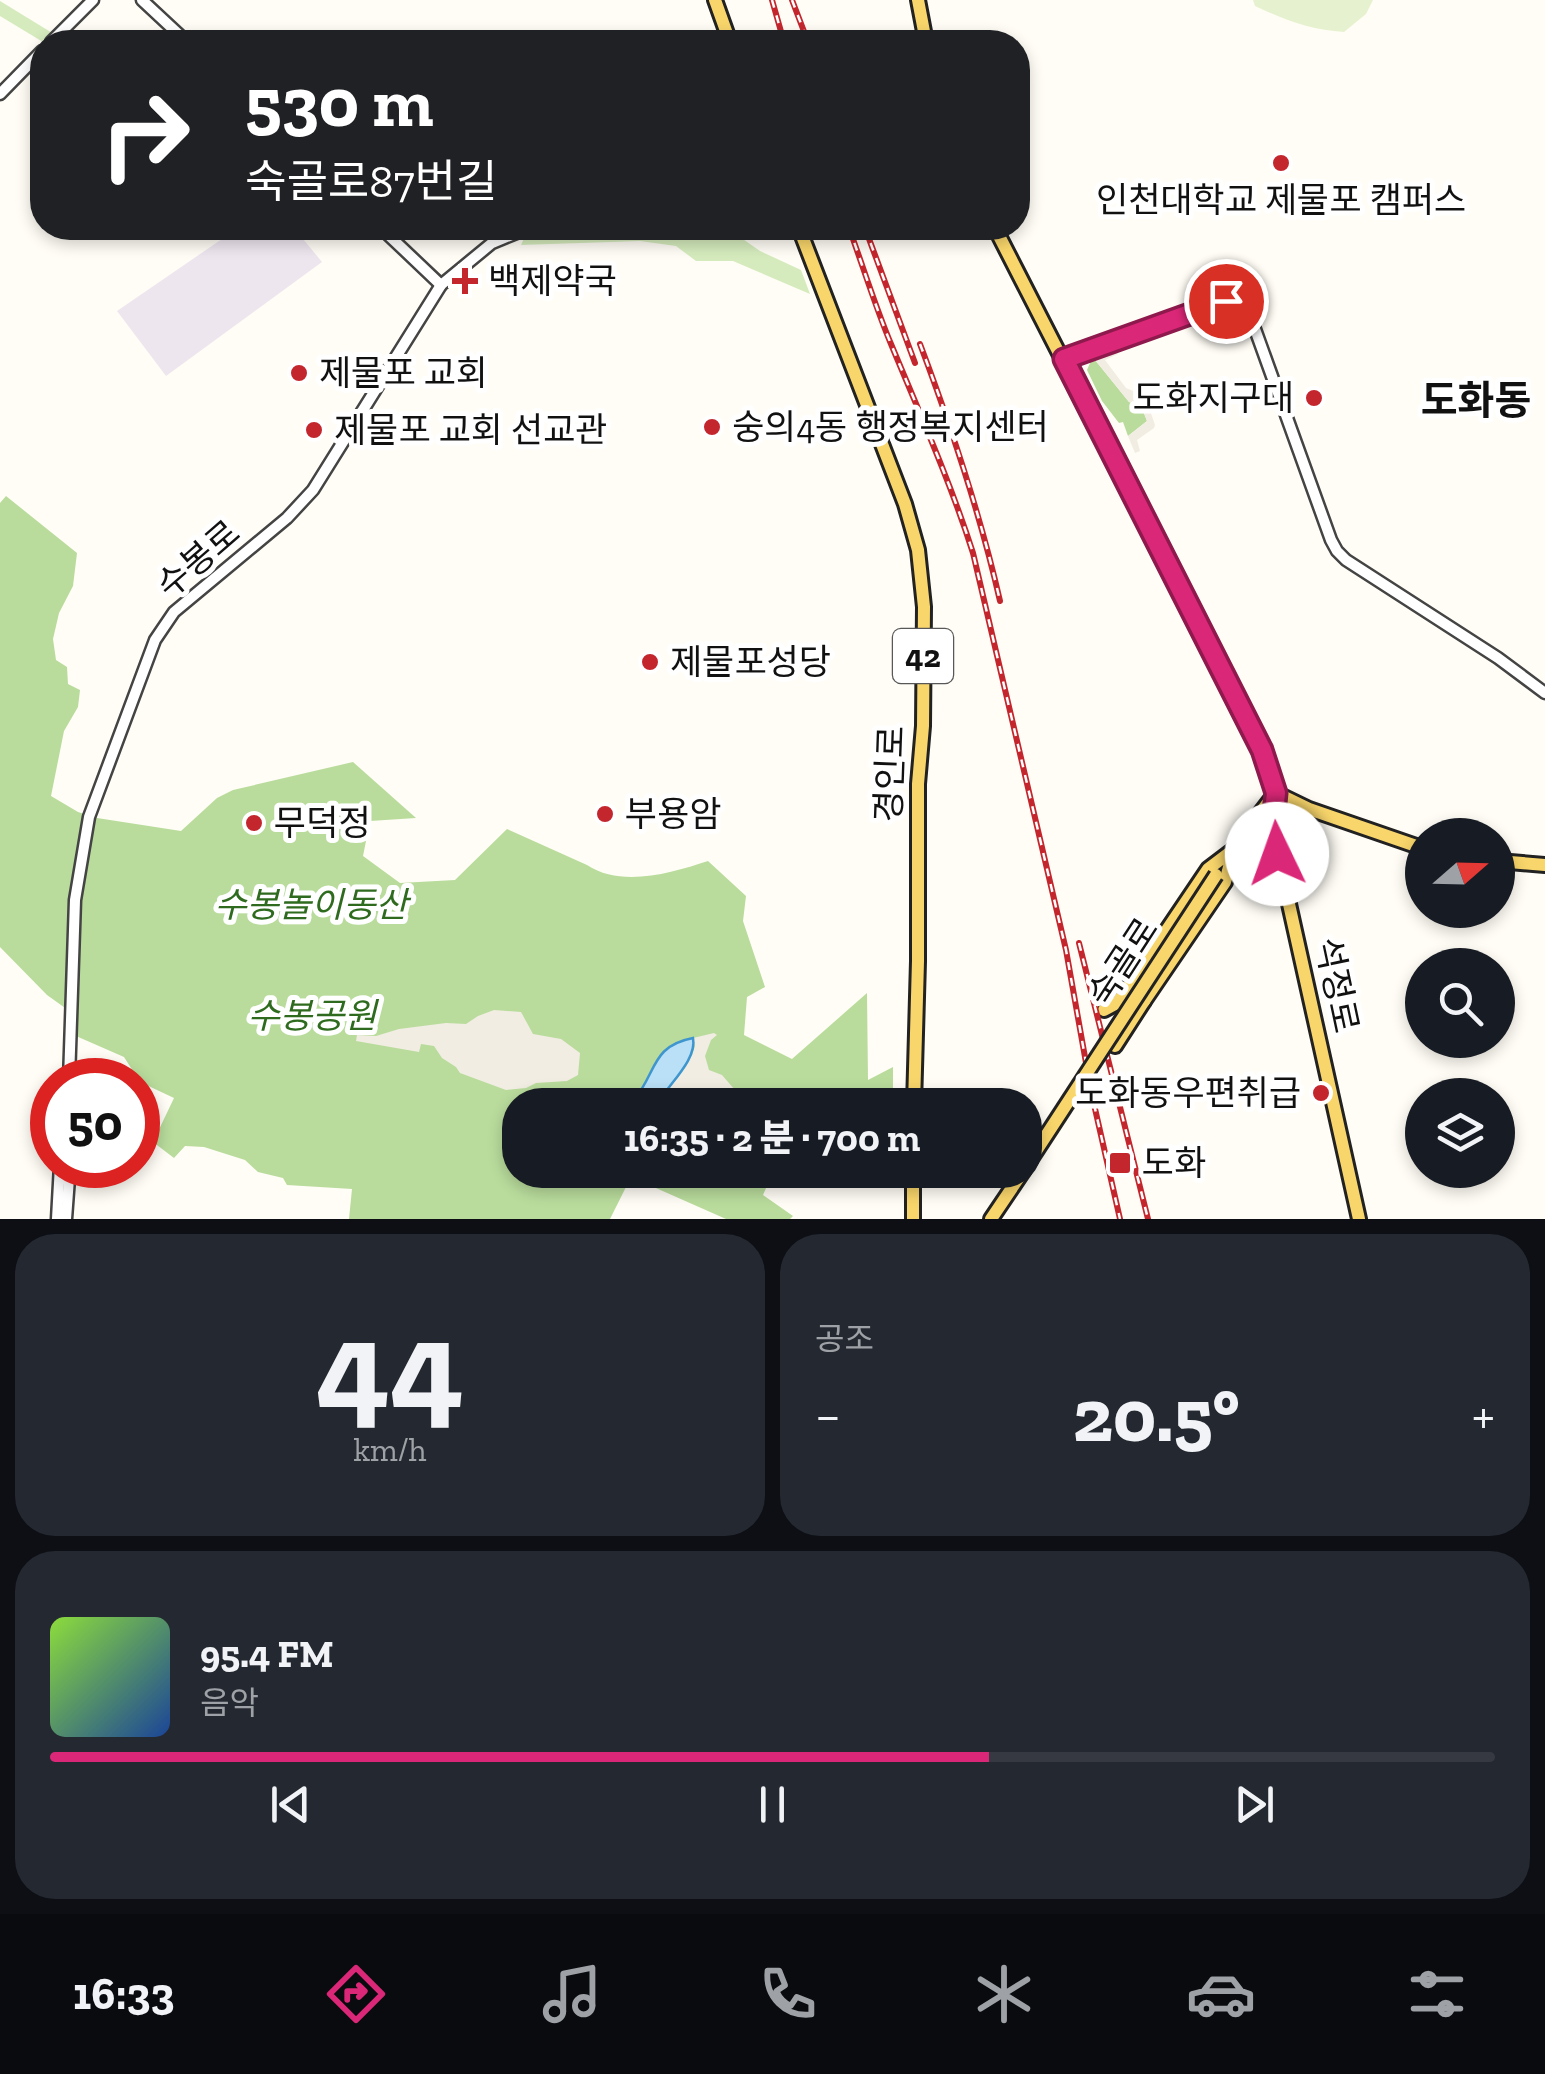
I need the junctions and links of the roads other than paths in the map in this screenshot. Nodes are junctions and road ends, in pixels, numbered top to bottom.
1 (93, 0) edge
2 (142, 0) edge
3 (715, 0) edge
4 (918, 0) edge
5 (63, 30) edge
6 (174, 30) edge
7 (726, 30) edge
8 (924, 30) edge
9 (30, 63) edge
10 (0, 94) edge
11 (394, 240) edge
12 (499, 240) edge
13 (804, 240) edge
14 (1001, 240) edge
15 (441, 285) junction
16 (1064, 359) junction
17 (1545, 693) edge
18 (1276, 793) junction
19 (1405, 842) edge
20 (1234, 848) junction
21 (1277, 854) junction
22 (1515, 862) edge
23 (1545, 865) edge
24 (1127, 989) junction
25 (1144, 1001) junction
26 (1104, 1010) dead end
27 (1115, 1046) dead end
28 (70, 1058) edge
29 (914, 1088) edge
30 (1042, 1142) edge
31 (59, 1188) edge
32 (68, 1188) edge
33 (913, 1188) edge
34 (1012, 1188) edge
35 (57, 1219) edge
36 (66, 1219) edge
37 (913, 1219) edge
38 (991, 1219) edge
39 (1360, 1219) edge

1 - 5 street
2 - 6 street
3 - 7 main road
4 - 8 main road
9 - 10 street
11 - 15 street
12 - 15 street, 수봉로
13 - 29 main road, 경인로 / 42
14 - 16 main road, 석정로
15 - 28 street, 수봉로
16 - 17 street
16 - 18 main road, 석정로
18 - 19 main road
18 - 20 main road, 숙골로
18 - 21 main road, 석정로
20 - 21 main road
20 - 24 main road
20 - 25 main road
20 - 30 main road, 숙골로, bridge
21 - 39 main road, 석정로
22 - 23 main road
24 - 25 main road
24 - 26 main road
25 - 27 main road
31 - 35 street
32 - 36 street
33 - 37 main road
34 - 38 main road, 숙골로

